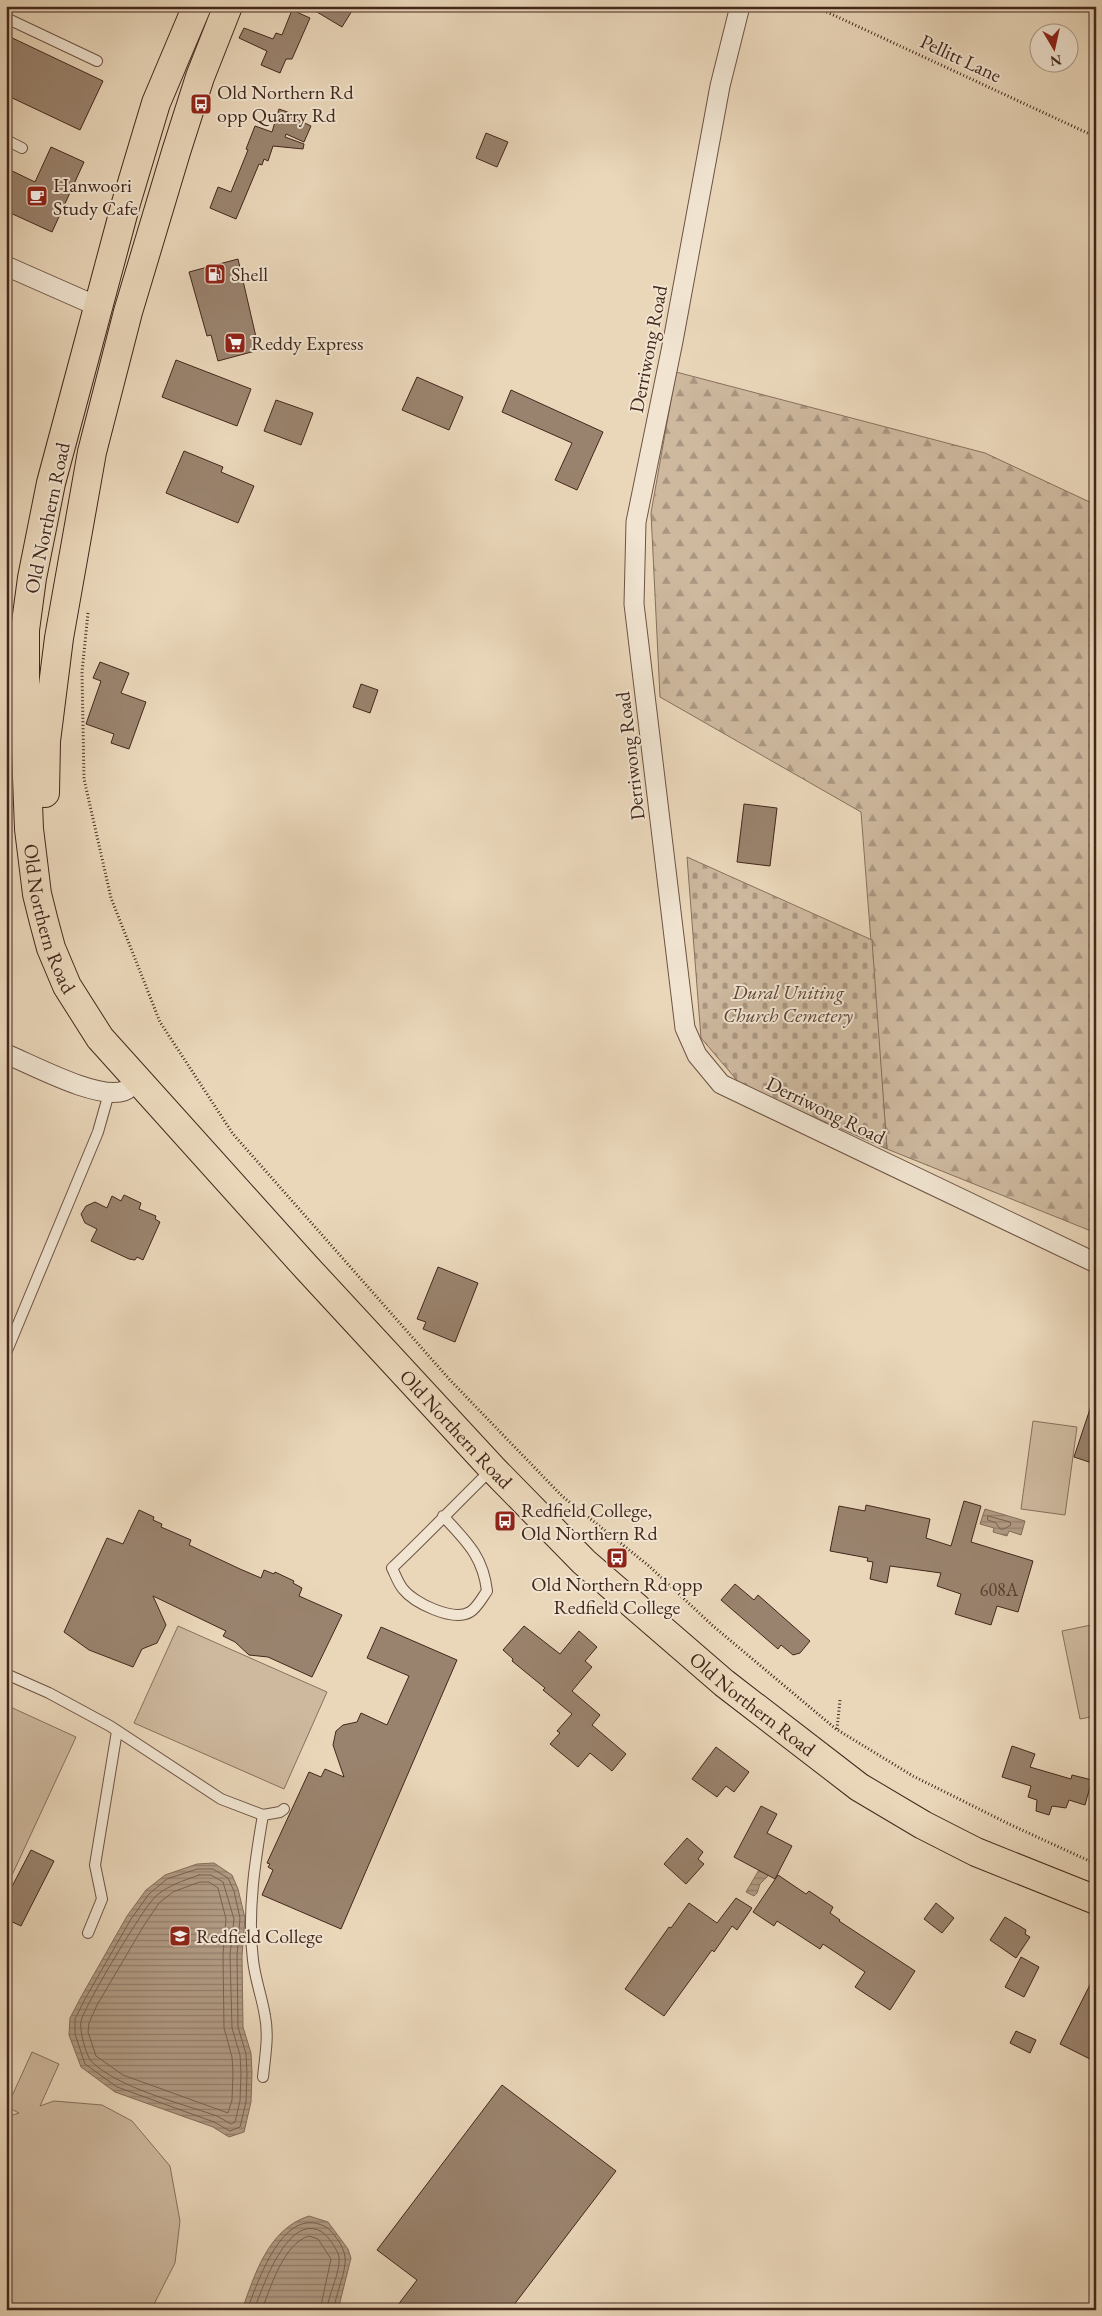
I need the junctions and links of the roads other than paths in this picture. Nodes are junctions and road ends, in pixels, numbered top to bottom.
1 (197, 6) edge
2 (228, 6) edge
3 (740, 6) edge
4 (6, 18) edge
5 (97, 61) dead end
6 (6, 140) edge
7 (22, 148) dead end
8 (153, 230) junction
9 (6, 266) edge
10 (99, 307) junction
11 (110, 378) junction
12 (6, 1054) edge
13 (139, 1079) junction
14 (108, 1093) junction
15 (1096, 1263) edge
16 (6, 1353) edge
17 (492, 1468) junction
18 (443, 1516) junction
19 (6, 1674) edge
20 (117, 1731) junction
21 (284, 1808) dead end
22 (263, 1815) junction
23 (1096, 1900) edge
24 (88, 1933) dead end
25 (263, 2077) dead end

1 - 10 main road, Old Northern Road
2 - 8 main road, Old Northern Road
3 - 15 street, Derriwong Road
4 - 5 lane
6 - 7 lane
8 - 10 main road
8 - 11 main road, Old Northern Road
9 - 10 street
10 - 11 main road
10 - 13 main road, Old Northern Road
11 - 13 main road, Old Northern Road
12 - 14 street
13 - 14 street
13 - 17 main road, Old Northern Road
14 - 16 lane
17 - 18 lane
17 - 23 main road, Old Northern Road
18 - 18 lane
19 - 20 lane
20 - 22 lane
20 - 24 lane
21 - 22 lane
22 - 25 lane

